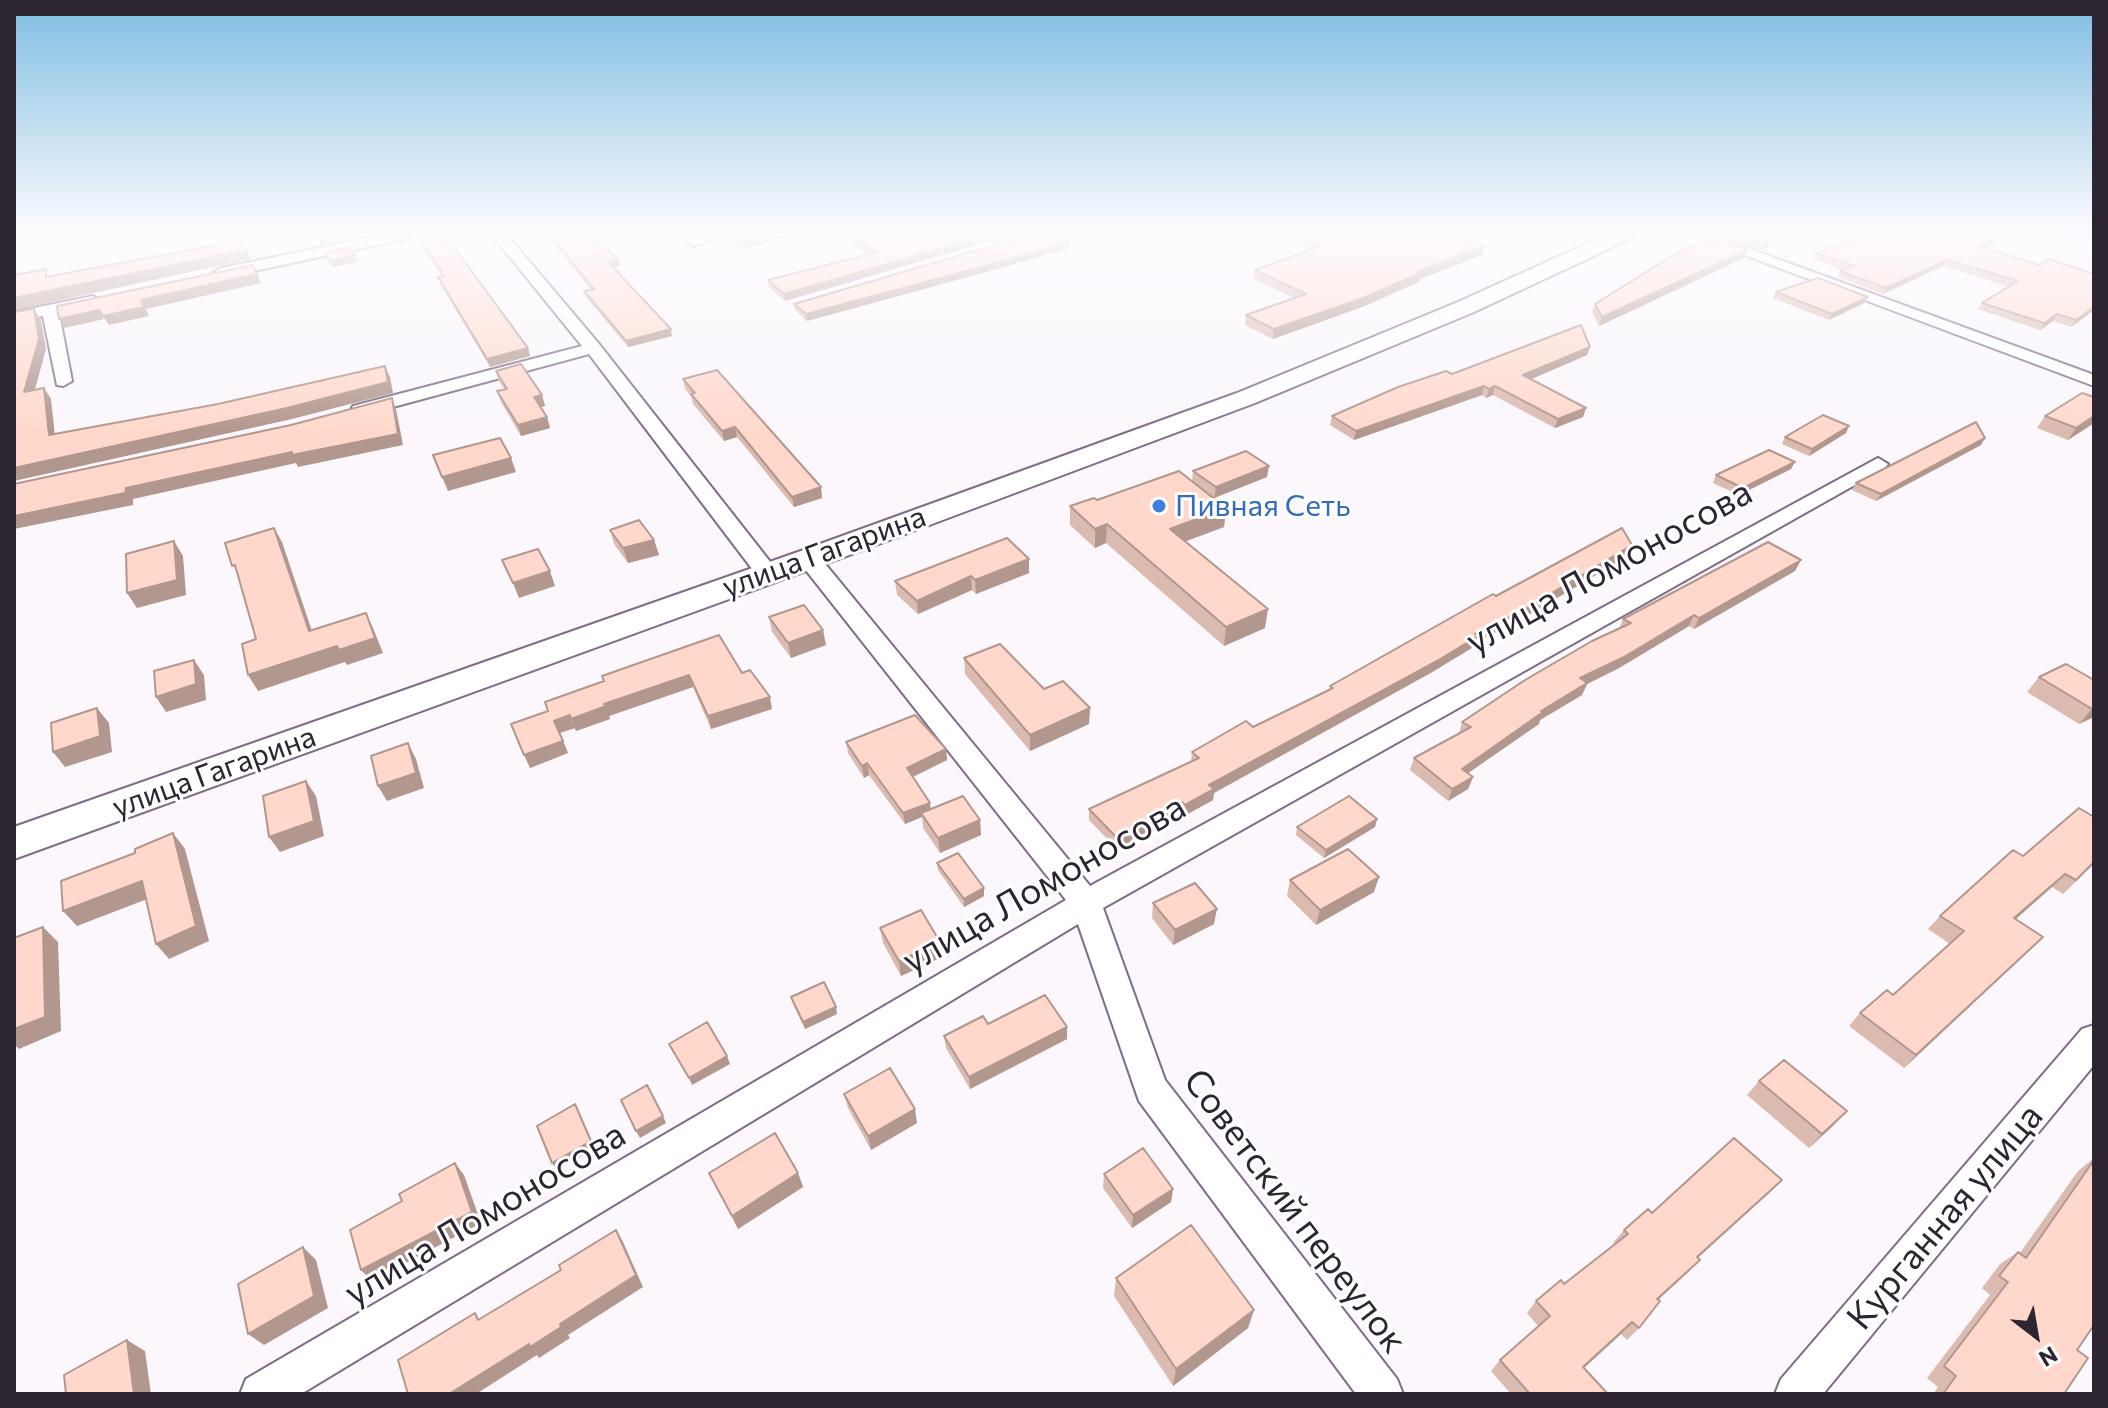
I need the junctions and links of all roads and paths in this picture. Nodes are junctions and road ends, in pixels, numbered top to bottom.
1 (94, 301) edge
2 (554, 301) edge
3 (1480, 301) edge
4 (1877, 301) edge
5 (50, 310) junction
6 (14, 317) edge
7 (593, 348) junction
8 (2094, 360) edge
9 (2074, 373) junction
10 (63, 381) dead end
11 (2094, 381) edge
12 (339, 415) edge
13 (1878, 464) dead end
14 (809, 559) junction
15 (767, 573) junction
16 (14, 843) edge
17 (1086, 903) junction
18 (2094, 1040) edge
19 (261, 1394) edge
20 (1382, 1394) edge
21 (1796, 1394) edge

1 - 5 street
2 - 7 street
3 - 14 main road, улица Гагарина
4 - 9 street
5 - 6 street
5 - 10 street
7 - 12 street
7 - 15 street
8 - 9 street
9 - 11 street
13 - 17 street, улица Ломоносова
14 - 15 main road, улица Гагарина
14 - 17 street, Советский переулок
15 - 16 main road, улица Гагарина
17 - 19 street, улица Ломоносова
17 - 20 street, Советский переулок
18 - 21 street, Курганная улица

